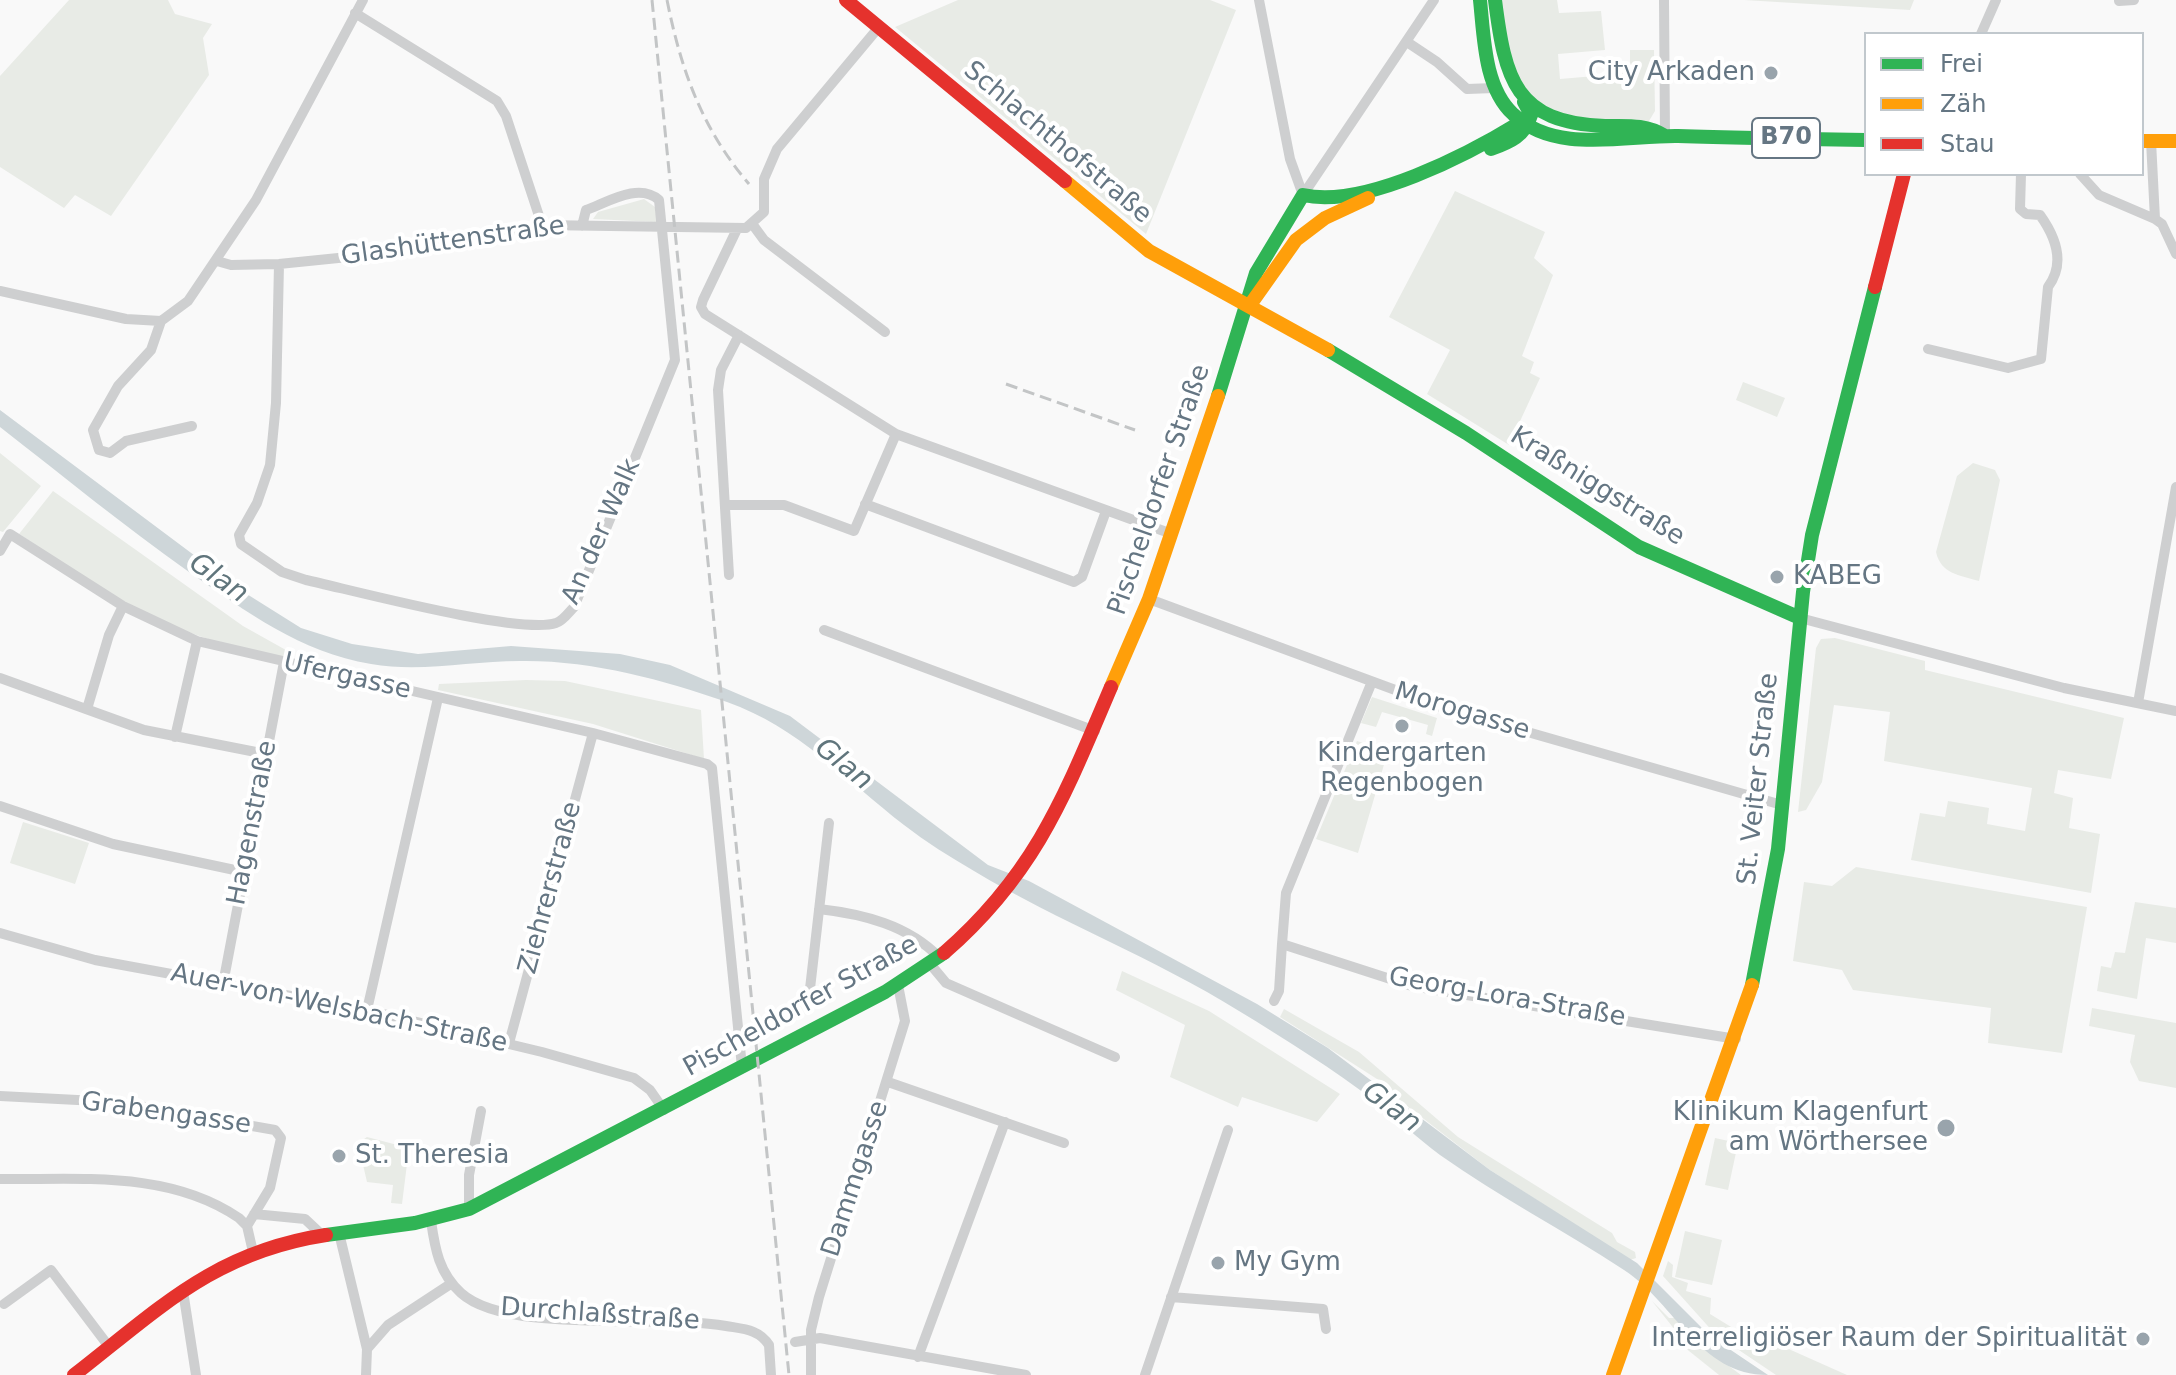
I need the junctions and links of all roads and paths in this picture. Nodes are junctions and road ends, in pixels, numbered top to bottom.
1 (363, 0) edge
2 (846, 0) edge
3 (1259, 0) edge
4 (1434, 0) edge
5 (1480, 0) edge
6 (1495, 0) edge
7 (1664, 0) edge
8 (1995, 0) edge
9 (2134, 0) edge
10 (2119, 1) edge
11 (355, 13) junction
12 (879, 27) junction
13 (1982, 32) edge
14 (1407, 42) junction
15 (1494, 88) junction
16 (1528, 118) junction
17 (1665, 136) junction
18 (1864, 140) edge
19 (2146, 141) edge
20 (2176, 141) edge
21 (1903, 176) edge
22 (2021, 176) edge
23 (2082, 176) edge
24 (1303, 195) junction
25 (2155, 219) junction
26 (542, 225) junction
27 (753, 225) junction
28 (582, 226) junction
29 (737, 229) junction
30 (2176, 254) edge
31 (217, 261) junction
32 (279, 264) junction
33 (0, 291) edge
34 (1249, 305) junction
35 (161, 321) junction
36 (885, 332) dead end
37 (739, 335) junction
38 (1928, 349) dead end
39 (192, 426) dead end
40 (896, 434) junction
41 (2176, 487) edge
42 (865, 504) junction
43 (726, 505) junction
44 (1106, 511) junction
45 (1172, 534) junction
46 (0, 551) edge
47 (729, 575) dead end
48 (1149, 599) junction
49 (123, 606) junction
50 (1800, 618) junction
51 (824, 630) dead end
52 (197, 641) junction
53 (284, 662) junction
54 (0, 678) edge
55 (1371, 684) junction
56 (438, 698) junction
57 (2138, 703) junction
58 (87, 709) junction
59 (2176, 711) edge
60 (1095, 731) junction
61 (593, 733) junction
62 (175, 737) junction
63 (266, 754) junction
64 (1782, 805) junction
65 (0, 806) edge
66 (829, 823) dead end
67 (244, 872) junction
68 (819, 909) junction
69 (0, 933) edge
70 (1282, 944) junction
71 (935, 961) junction
72 (223, 984) junction
73 (898, 985) junction
74 (1274, 1001) dead end
75 (808, 1006) dead end
76 (367, 1010) junction
77 (1736, 1039) junction
78 (509, 1043) junction
79 (1115, 1057) dead end
80 (742, 1067) junction
81 (888, 1082) junction
82 (0, 1096) edge
83 (664, 1110) junction
84 (481, 1111) dead end
85 (1005, 1122) junction
86 (1228, 1130) dead end
87 (1064, 1143) dead end
88 (0, 1179) edge
89 (469, 1209) junction
90 (254, 1214) junction
91 (431, 1221) junction
92 (247, 1226) junction
93 (339, 1233) junction
94 (322, 1235) junction
95 (253, 1252) junction
96 (452, 1283) junction
97 (183, 1291) junction
98 (1171, 1297) junction
99 (4, 1304) dead end
100 (1326, 1329) dead end
101 (811, 1339) junction
102 (795, 1342) dead end
103 (110, 1348) junction
104 (367, 1349) junction
105 (918, 1357) junction
106 (962, 1370) edge
107 (74, 1375) edge
108 (196, 1375) edge
109 (366, 1375) edge
110 (771, 1375) edge
111 (811, 1375) edge
112 (1026, 1375) edge
113 (1145, 1375) edge
114 (1613, 1375) edge

1 - 11 street
2 - 12 main road, Schlachthofstraße
3 - 24 street
4 - 14 street, Pischeldorfer Straße
5 - 15 main road
6 - 16 main road
7 - 17 street
8 - 13 street
9 - 10 street
11 - 26 street
11 - 31 street
12 - 27 street
12 - 34 main road, Schlachthofstraße
14 - 15 street
14 - 24 street, Pischeldorfer Straße
15 - 16 main road
16 - 17 main road, B70
16 - 17 main road, B70
16 - 24 main road
16 - 34 main road, Pischeldorfer Straße
17 - 18 main road, B70
19 - 20 main road
19 - 25 street
21 - 50 main road, St. Veiter Straße
22 - 38 street
23 - 25 street
24 - 34 main road, Pischeldorfer Straße
25 - 30 street
26 - 28 street, Glashüttenstraße
26 - 32 street, Glashüttenstraße
27 - 29 street, Glashüttenstraße
27 - 36 street
28 - 29 street, Glashüttenstraße
28 - 32 street, An der Walk
29 - 37 street
31 - 32 street, Glashüttenstraße
31 - 35 street
33 - 35 street
34 - 45 main road, Pischeldorfer Straße
34 - 50 main road, Kraßniggstraße
35 - 39 street
37 - 40 street
37 - 43 street
40 - 42 street
40 - 44 street
41 - 57 street
42 - 43 street
42 - 44 street
43 - 47 street
44 - 45 street
45 - 48 main road, Pischeldorfer Straße
46 - 49 street, Ufergasse
48 - 55 street, Morogasse
48 - 60 main road, Pischeldorfer Straße
49 - 52 street, Ufergasse
49 - 58 street
50 - 57 street, Kraßniggstraße
50 - 64 main road, St. Veiter Straße
51 - 60 street
52 - 53 street, Ufergasse
52 - 62 street
53 - 56 street, Ufergasse
53 - 63 street, Hagenstraße
54 - 58 street
55 - 64 street, Morogasse
55 - 70 street
56 - 61 street, Ufergasse
56 - 76 street
57 - 59 street, Kraßniggstraße
58 - 62 street
60 - 71 main road, Pischeldorfer Straße
61 - 78 street, Ziehrerstraße
61 - 80 street, Ufergasse
62 - 63 street
63 - 67 street, Hagenstraße
64 - 77 main road, St. Veiter Straße
65 - 67 street
66 - 68 street
67 - 72 street, Hagenstraße
68 - 71 street
68 - 75 street
69 - 72 street, Auer-von-Welsbach-Straße
70 - 74 street
70 - 77 street, Georg-Lora-Straße
71 - 73 main road, Pischeldorfer Straße
71 - 79 street
72 - 76 street, Auer-von-Welsbach-Straße
73 - 80 main road, Pischeldorfer Straße
73 - 81 street, Dammgasse
76 - 78 street, Auer-von-Welsbach-Straße
77 - 114 main road, St. Veiter Straße
78 - 83 street, Auer-von-Welsbach-Straße
80 - 83 main road, Pischeldorfer Straße
81 - 85 street
81 - 101 street, Dammgasse
82 - 90 street, Grabengasse
83 - 89 main road, Pischeldorfer Straße
84 - 89 street
85 - 87 street
85 - 105 street
86 - 98 street
88 - 92 street
89 - 91 main road, Pischeldorfer Straße
90 - 92 street, Grabengasse
90 - 94 street
91 - 93 main road, Pischeldorfer Straße
91 - 96 street, Durchlaßstraße
92 - 95 street
93 - 94 main road, Pischeldorfer Straße
93 - 104 street
94 - 95 main road, Pischeldorfer Straße
95 - 97 main road, Pischeldorfer Straße
96 - 104 street
96 - 110 street, Durchlaßstraße
97 - 103 main road, Pischeldorfer Straße
97 - 108 street
98 - 100 street
98 - 113 street
99 - 103 street
101 - 102 street
101 - 105 street
101 - 111 street, Dammgasse
103 - 107 main road, Pischeldorfer Straße
104 - 109 street
105 - 106 street
106 - 112 street

